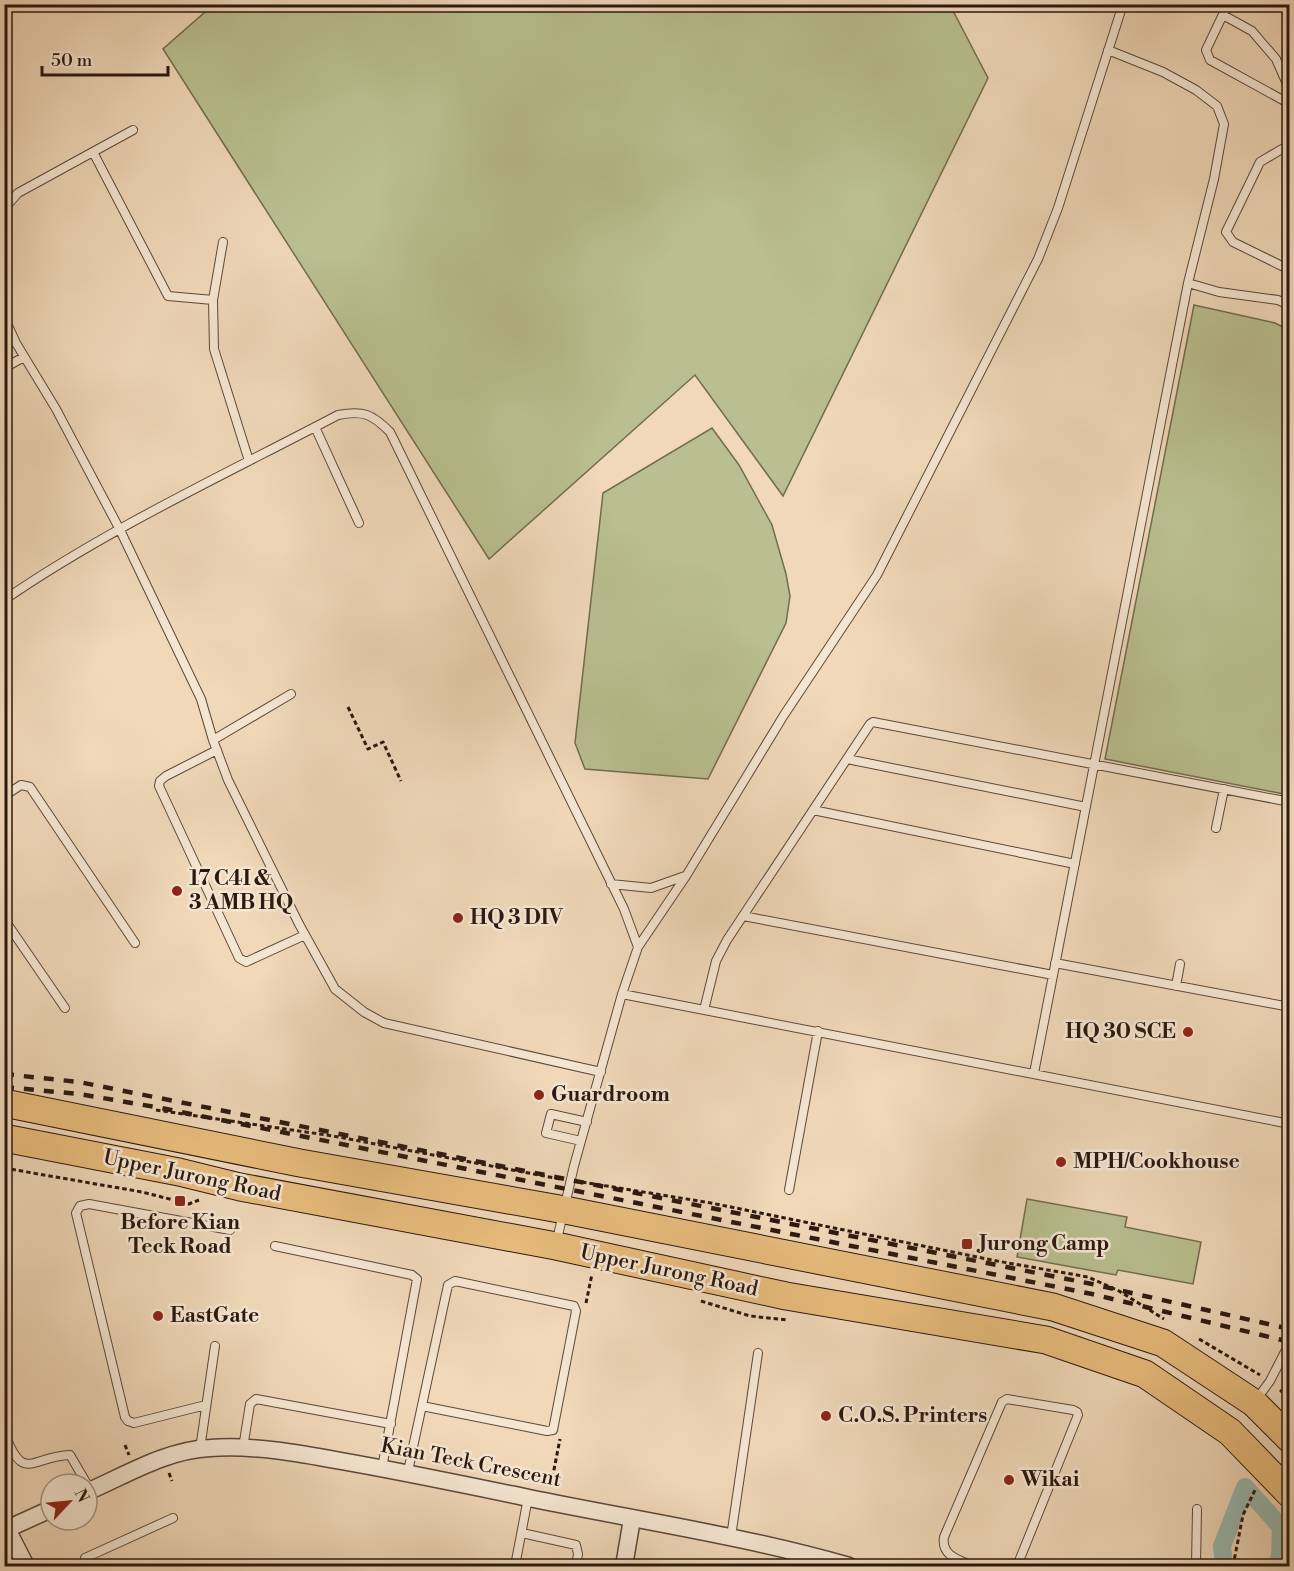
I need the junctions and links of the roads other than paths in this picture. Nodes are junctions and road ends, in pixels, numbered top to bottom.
1 (1123, 4) edge
2 (1228, 4) edge
3 (1223, 15) junction
4 (1108, 50) junction
5 (1290, 91) edge
6 (1290, 104) edge
7 (133, 130) dead end
8 (1290, 150) edge
9 (93, 152) junction
10 (4, 209) edge
11 (223, 242) dead end
12 (1290, 270) edge
13 (1188, 283) junction
14 (213, 300) junction
15 (1290, 306) edge
16 (4, 317) edge
17 (24, 357) junction
18 (4, 368) edge
19 (315, 427) junction
20 (249, 461) junction
21 (359, 523) dead end
22 (120, 530) junction
23 (4, 600) edge
24 (291, 694) dead end
25 (213, 740) junction
26 (217, 750) junction
27 (847, 759) junction
28 (1094, 764) junction
29 (1224, 789) junction
30 (4, 796) edge
31 (1290, 802) edge
32 (1086, 807) junction
33 (813, 810) junction
34 (1216, 828) dead end
35 (1075, 864) junction
36 (686, 876) junction
37 (611, 884) junction
38 (743, 916) junction
39 (4, 919) edge
40 (305, 935) junction
41 (135, 943) dead end
42 (638, 947) junction
43 (1055, 963) junction
44 (1180, 964) dead end
45 (1053, 975) junction
46 (1176, 986) junction
47 (622, 994) junction
48 (1290, 1007) edge
49 (65, 1008) dead end
50 (704, 1010) junction
51 (818, 1031) junction
52 (601, 1072) junction
53 (1034, 1073) junction
54 (4, 1103) edge
55 (586, 1122) junction
56 (1290, 1124) edge
57 (4, 1138) edge
58 (581, 1141) junction
59 (789, 1190) dead end
60 (565, 1210) junction
61 (230, 1230) dead end
62 (275, 1246) dead end
63 (556, 1246) junction
64 (1290, 1342) edge
65 (216, 1346) dead end
66 (758, 1353) dead end
67 (1254, 1403) junction
68 (206, 1405) junction
69 (422, 1406) junction
70 (391, 1424) junction
71 (4, 1432) edge
72 (1290, 1439) edge
73 (200, 1449) junction
74 (243, 1449) junction
75 (382, 1468) junction
76 (79, 1472) edge
77 (408, 1473) junction
78 (99, 1484) edge
79 (528, 1498) junction
80 (1279, 1500) edge
81 (1197, 1509) dead end
82 (39, 1514) edge
83 (173, 1518) dead end
84 (632, 1519) junction
85 (6, 1526) edge
86 (522, 1533) junction
87 (731, 1537) junction
88 (26, 1566) edge
89 (83, 1566) edge
90 (515, 1566) edge
91 (576, 1566) edge
92 (624, 1566) edge
93 (849, 1566) edge
94 (973, 1566) edge
95 (1017, 1566) edge
96 (1196, 1566) edge

1 - 4 lane
2 - 3 lane
3 - 5 lane
3 - 6 lane
4 - 13 lane
4 - 36 lane
7 - 9 lane
8 - 12 lane
9 - 10 lane
9 - 14 lane
11 - 14 lane
13 - 15 lane
13 - 28 lane
14 - 20 lane
16 - 17 lane
17 - 18 lane
17 - 22 lane
19 - 20 lane
19 - 21 lane
19 - 37 lane
20 - 22 lane
22 - 23 lane
22 - 25 lane
24 - 25 lane
25 - 26 lane
26 - 40 lane
26 - 40 lane
27 - 28 lane
27 - 32 lane
27 - 33 lane
28 - 29 lane
28 - 32 lane
29 - 31 lane
29 - 34 lane
30 - 41 lane
32 - 35 lane
33 - 35 lane
33 - 38 lane
35 - 43 lane
36 - 37 lane
36 - 42 lane
37 - 42 lane
38 - 45 lane
38 - 50 lane
39 - 49 lane
40 - 52 lane
42 - 47 lane
43 - 45 lane
43 - 46 lane
44 - 46 lane
45 - 53 lane
46 - 48 lane
47 - 50 lane
47 - 52 lane
50 - 51 lane
51 - 53 lane
51 - 59 lane
52 - 55 lane
53 - 56 lane
54 - 60 main road, Upper Jurong Road
55 - 58 lane
55 - 58 lane
57 - 63 main road, Upper Jurong Road
58 - 60 lane
60 - 63 lane
60 - 67 main road, Upper Jurong Road
61 - 68 lane
62 - 70 lane
63 - 80 main road, Upper Jurong Road
64 - 67 lane
65 - 68 lane
66 - 87 lane
67 - 72 main road, Upper Jurong Road
68 - 73 lane
69 - 69 lane
69 - 77 lane
70 - 74 lane
70 - 75 lane
71 - 76 lane
73 - 74 street, Kian Teck Crescent
73 - 78 street, Kian Teck Crescent
74 - 75 street, Kian Teck Crescent
75 - 77 street, Kian Teck Crescent
77 - 79 street, Kian Teck Crescent
79 - 84 street, Kian Teck Crescent
79 - 86 lane
81 - 96 lane
82 - 85 street
83 - 89 lane
84 - 87 street, Kian Teck Crescent
84 - 92 street
85 - 88 street
86 - 90 lane
86 - 91 lane
87 - 93 street, Kian Teck Crescent
94 - 95 lane

